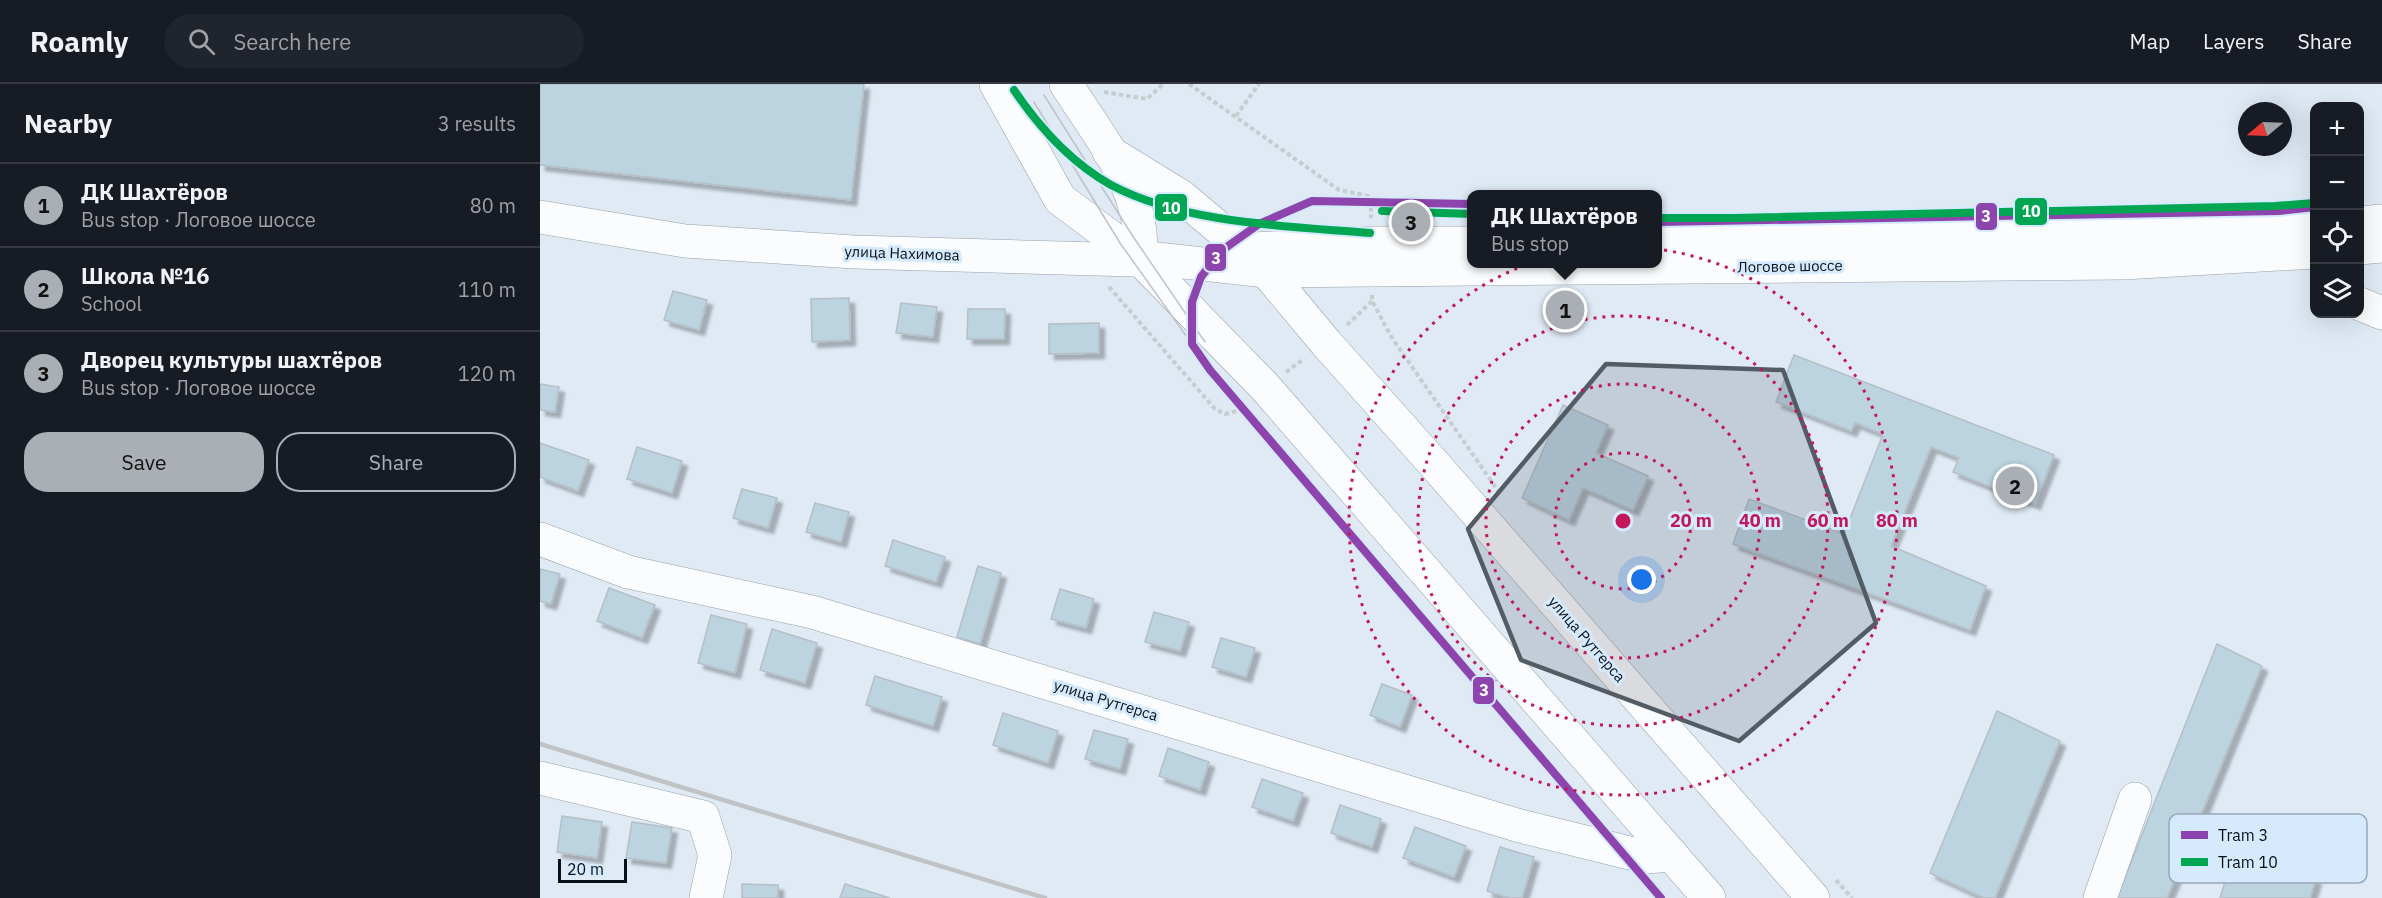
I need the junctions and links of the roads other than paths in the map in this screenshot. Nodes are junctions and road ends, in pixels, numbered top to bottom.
1 (996, 84) edge
2 (1066, 84) edge
3 (1109, 152) junction
4 (540, 217) edge
5 (2382, 221) edge
6 (2364, 223) edge
7 (2310, 227) edge
8 (1662, 242) edge
9 (1467, 243) edge
10 (2382, 246) edge
11 (2364, 248) edge
12 (2310, 252) edge
13 (1144, 259) junction
14 (1254, 260) junction
15 (1467, 261) edge
16 (1662, 261) edge
17 (2364, 306) edge
18 (2382, 313) edge
19 (540, 539) edge
20 (540, 778) edge
21 (2135, 799) dead end
22 (1672, 855) junction
23 (1821, 885) edge
24 (706, 898) edge
25 (1708, 898) edge
26 (2100, 898) edge

1 - 13 main road
2 - 3 main road
3 - 13 main road
3 - 14 main road, улица Рутгерса
4 - 13 main road, улица Нахимова
5 - 6 main road
7 - 8 main road, Логовое шоссе
9 - 14 main road
10 - 11 main road
12 - 16 main road, Логовое шоссе
13 - 14 main road, улица Нахимова
13 - 22 main road
14 - 15 main road, Логовое шоссе
14 - 23 main road, улица Рутгерса
17 - 18 main road
19 - 22 main road, улица Рутгерса
20 - 24 main road
21 - 26 main road
22 - 25 main road

